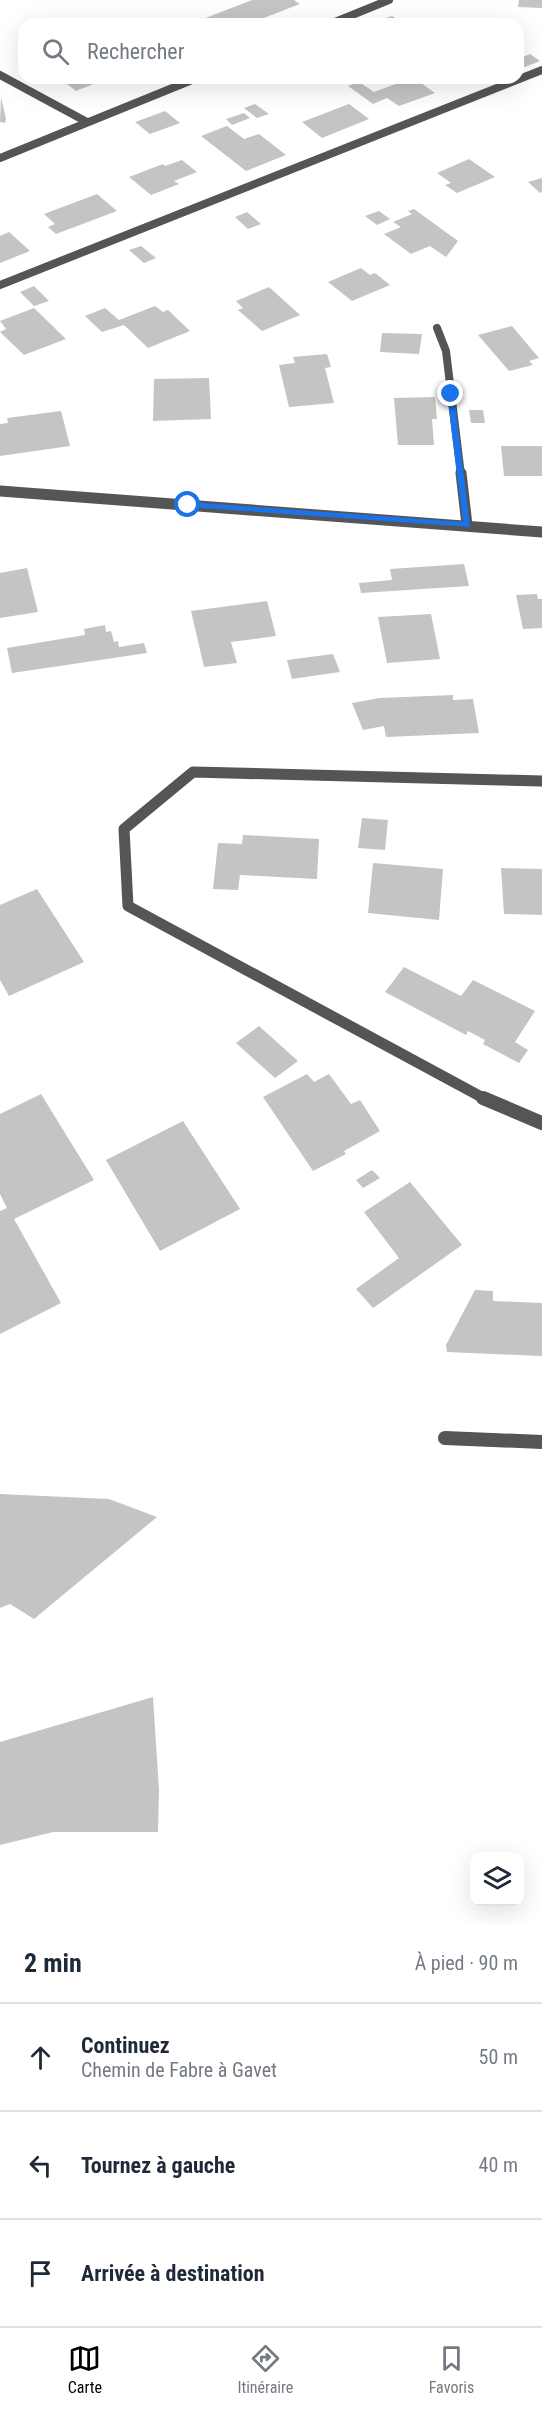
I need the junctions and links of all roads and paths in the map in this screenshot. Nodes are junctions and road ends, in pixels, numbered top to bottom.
1 (389, 0) edge
2 (345, 18) edge
3 (542, 70) edge
4 (0, 75) edge
5 (524, 77) edge
6 (182, 84) edge
7 (507, 84) edge
8 (87, 122) junction
9 (0, 159) edge
10 (0, 285) edge
11 (437, 328) dead end
12 (0, 491) edge
13 (467, 525) junction
14 (542, 532) edge
15 (542, 781) edge
16 (542, 1123) edge
17 (445, 1438) dead end
18 (542, 1442) edge

1 - 2 street
3 - 5 street
4 - 8 street
6 - 8 street
7 - 10 street
8 - 9 street
11 - 13 street
12 - 13 street
13 - 14 street
15 - 16 street
17 - 18 street

